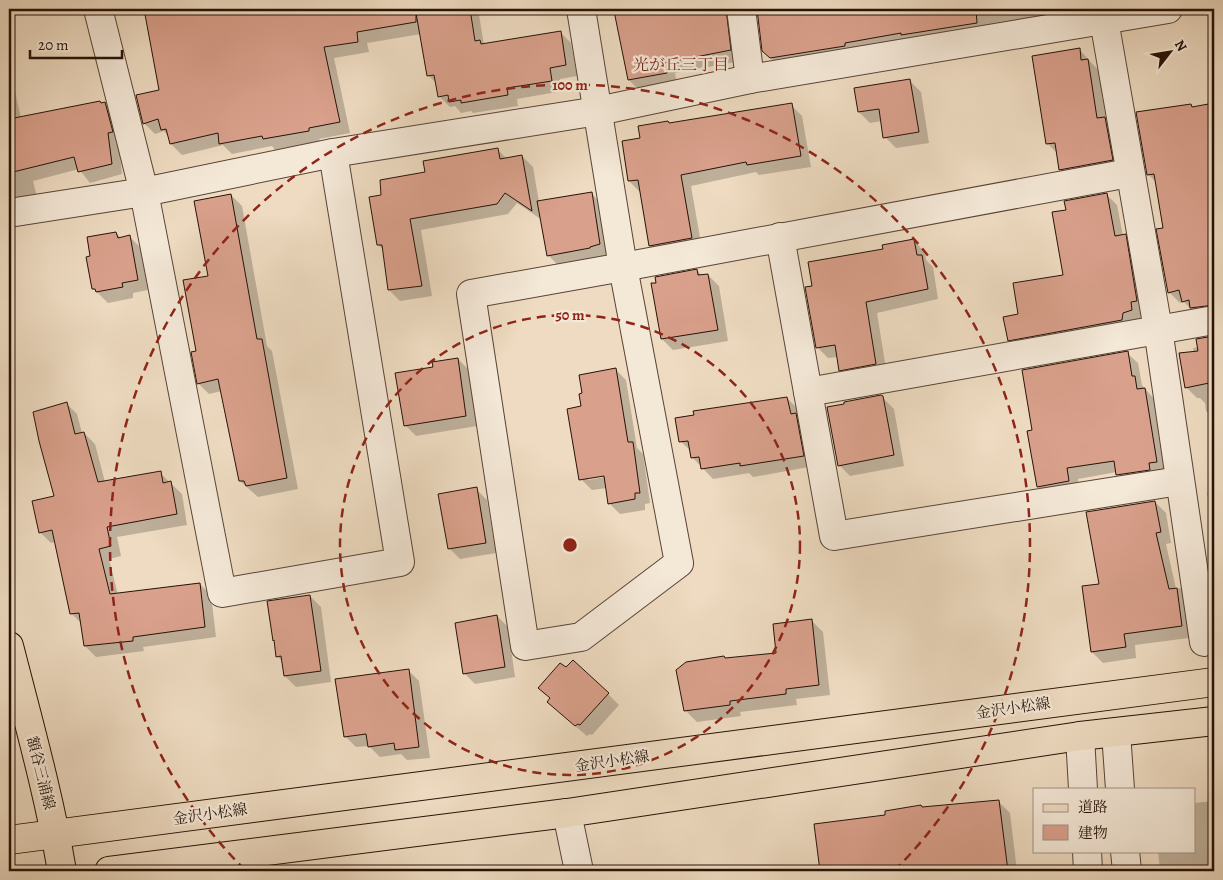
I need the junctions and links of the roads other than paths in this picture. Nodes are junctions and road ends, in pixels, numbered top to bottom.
1 (98, 9) edge
2 (581, 9) edge
3 (741, 9) edge
4 (1168, 9) edge
5 (1104, 20) junction
6 (750, 79) junction
7 (598, 111) junction
8 (333, 153) junction
9 (1129, 172) junction
10 (144, 192) junction
11 (9, 213) edge
12 (780, 237) junction
13 (623, 267) junction
14 (1214, 320) edge
15 (1158, 329) junction
16 (808, 392) junction
17 (1179, 481) junction
18 (1204, 642) dead end
19 (9, 646) edge
20 (1214, 682) edge
21 (1214, 721) edge
22 (1116, 733) junction
23 (1080, 736) junction
24 (1083, 788) edge
25 (1120, 788) edge
26 (567, 813) junction
27 (56, 834) junction
28 (9, 840) edge
29 (1087, 852) edge
30 (1125, 852) edge
31 (62, 871) edge
32 (109, 871) edge
33 (579, 871) edge
34 (1088, 871) edge
35 (1127, 871) edge

1 - 10 street
2 - 7 street
3 - 6 street
4 - 5 street
5 - 6 street
5 - 9 street
6 - 7 street
7 - 8 street
7 - 13 street
8 - 10 street
8 - 10 street
9 - 12 street
9 - 15 street
10 - 11 street
12 - 13 street
12 - 16 street
13 - 13 street
14 - 15 street
15 - 16 street
15 - 17 street
16 - 17 street
17 - 18 street
19 - 27 main road, 額谷三浦線
20 - 27 main road, 金沢小松線
21 - 22 main road
22 - 23 main road
22 - 25 street
23 - 24 street
23 - 26 main road
26 - 32 main road
26 - 33 street
27 - 28 main road, 金沢小松線
27 - 31 main road, 額谷三浦線
29 - 34 street
30 - 35 street

